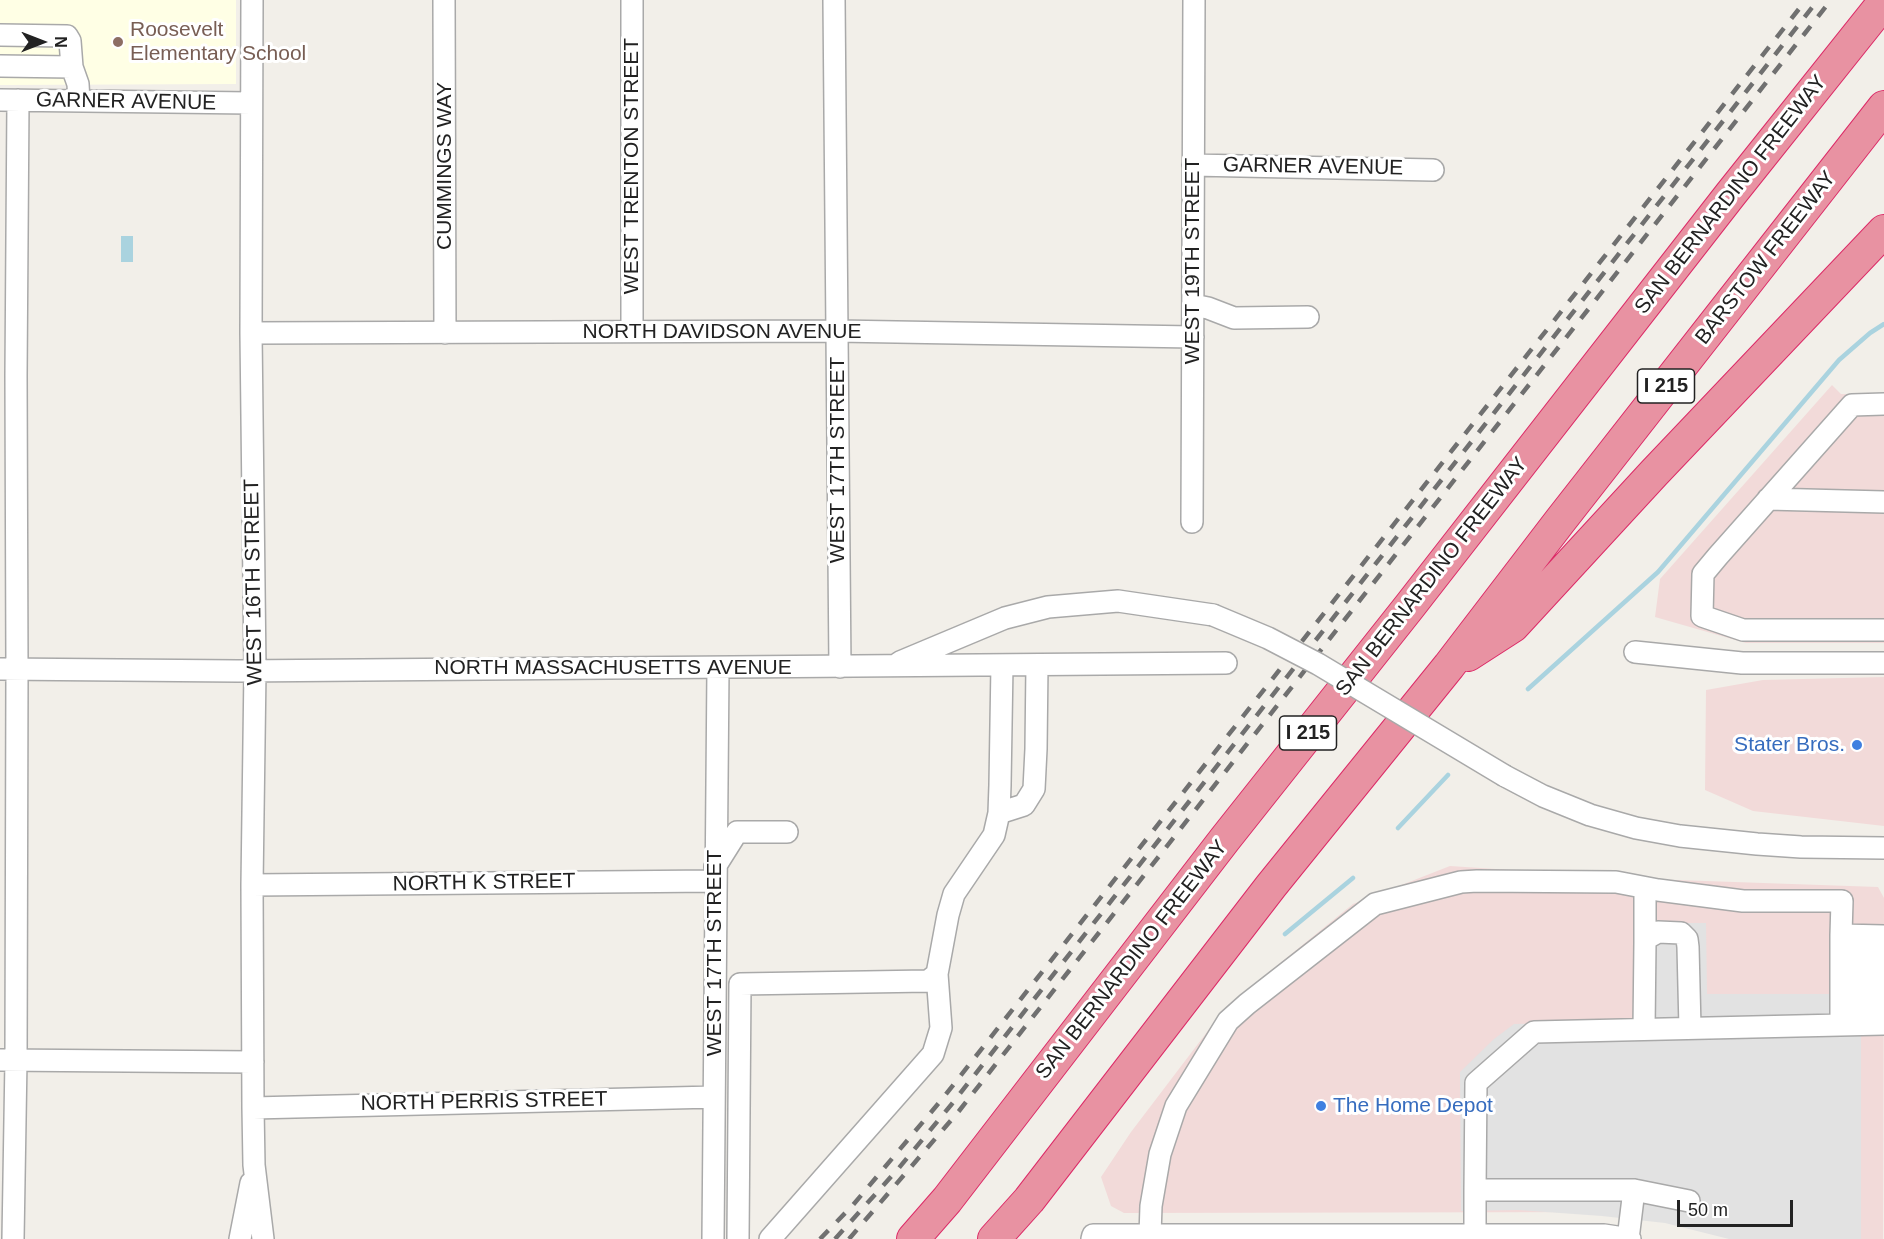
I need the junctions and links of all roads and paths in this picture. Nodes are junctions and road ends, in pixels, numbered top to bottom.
1 (252, 0) edge
2 (444, 0) edge
3 (633, 0) edge
4 (834, 0) edge
5 (1194, 0) edge
6 (1884, 2) edge
7 (0, 35) edge
8 (0, 66) edge
9 (72, 67) junction
10 (9, 100) edge
11 (80, 101) junction
12 (251, 103) junction
13 (1884, 107) edge
14 (1193, 165) junction
15 (1433, 170) dead end
16 (1884, 231) edge
17 (1192, 305) junction
18 (1308, 317) dead end
19 (633, 331) junction
20 (837, 331) junction
21 (251, 333) junction
22 (445, 333) junction
23 (1192, 337) junction
24 (1884, 404) edge
25 (1768, 499) junction
26 (1884, 502) edge
27 (1192, 522) dead end
28 (1884, 630) edge
29 (1635, 652) dead end
30 (1226, 663) dead end
31 (1884, 663) edge
32 (1037, 664) junction
33 (891, 665) junction
34 (1002, 665) junction
35 (1449, 666) junction
36 (840, 667) junction
37 (718, 668) junction
38 (9, 669) edge
39 (255, 670) junction
40 (999, 813) junction
41 (788, 832) dead end
42 (1884, 848) edge
43 (715, 874) junction
44 (252, 885) junction
45 (1645, 888) junction
46 (1866, 936) edge
47 (1645, 942) junction
48 (937, 974) junction
49 (1866, 1024) edge
50 (1690, 1028) junction
51 (1644, 1029) junction
52 (8, 1060) edge
53 (253, 1062) junction
54 (714, 1097) junction
55 (253, 1108) junction
56 (254, 1165) junction
57 (1475, 1190) junction
58 (1634, 1190) junction
59 (1689, 1201) dead end
60 (1150, 1235) junction
61 (1475, 1236) junction
62 (1093, 1237) edge
63 (1320, 1237) edge
64 (13, 1239) edge
65 (240, 1239) edge
66 (263, 1239) edge
67 (713, 1239) edge
68 (738, 1239) edge
69 (770, 1239) edge
70 (914, 1239) edge
71 (994, 1239) edge
72 (1629, 1239) edge

1 - 12 street, WEST 16TH STREET
2 - 22 street, CUMMINGS WAY
3 - 19 street, WEST TRENTON STREET
4 - 20 street, WEST 17TH STREET
5 - 14 street, WEST 19TH STREET
6 - 70 highway, SAN BERNARDINO FREEWAY / I 215
7 - 9 street
8 - 9 street
9 - 11 street
10 - 11 street, GARNER AVENUE
10 - 38 street
11 - 12 street, GARNER AVENUE
12 - 21 street, WEST 16TH STREET
13 - 35 highway, BARSTOW FREEWAY / I 215
14 - 15 street, GARNER AVENUE
14 - 17 street, WEST 19TH STREET
16 - 35 highway
17 - 18 street
17 - 23 street, WEST 19TH STREET
19 - 20 street, NORTH DAVIDSON AVENUE
19 - 22 street, NORTH DAVIDSON AVENUE
20 - 23 street, NORTH DAVIDSON AVENUE
20 - 36 street, WEST 17TH STREET
21 - 22 street, NORTH DAVIDSON AVENUE
21 - 39 street, WEST 16TH STREET
23 - 27 street, WEST 19TH STREET
24 - 25 street
25 - 26 street
25 - 28 street
29 - 31 street
30 - 32 street, NORTH MASSACHUSETTS AVENUE
32 - 34 street, NORTH MASSACHUSETTS AVENUE
32 - 40 street
33 - 34 street, NORTH MASSACHUSETTS AVENUE
33 - 36 street, NORTH MASSACHUSETTS AVENUE
33 - 42 street, bridge
34 - 40 street
35 - 71 highway, I 215
36 - 37 street, NORTH MASSACHUSETTS AVENUE
37 - 39 street, NORTH MASSACHUSETTS AVENUE
37 - 43 street, WEST 17TH STREET
38 - 39 street, NORTH MASSACHUSETTS AVENUE
38 - 52 street
39 - 44 street, WEST 16TH STREET
40 - 48 street
41 - 43 street
43 - 44 street, NORTH K STREET
43 - 54 street, WEST 17TH STREET
44 - 53 street, WEST 16TH STREET
45 - 46 street
45 - 47 street
45 - 60 street
46 - 49 street
47 - 50 street
47 - 51 street
48 - 68 street
48 - 69 street
49 - 50 street
50 - 51 street
51 - 57 street
52 - 53 street
52 - 64 street
53 - 55 street, WEST 16TH STREET
54 - 55 street, NORTH PERRIS STREET
54 - 67 street, WEST 17TH STREET
55 - 56 street, WEST 16TH STREET
56 - 65 street, WEST 16TH STREET
56 - 66 street, WEST 16TH STREET
57 - 58 street
57 - 61 street
58 - 59 street
58 - 72 street
60 - 62 street
60 - 63 street
61 - 63 street
61 - 72 street

